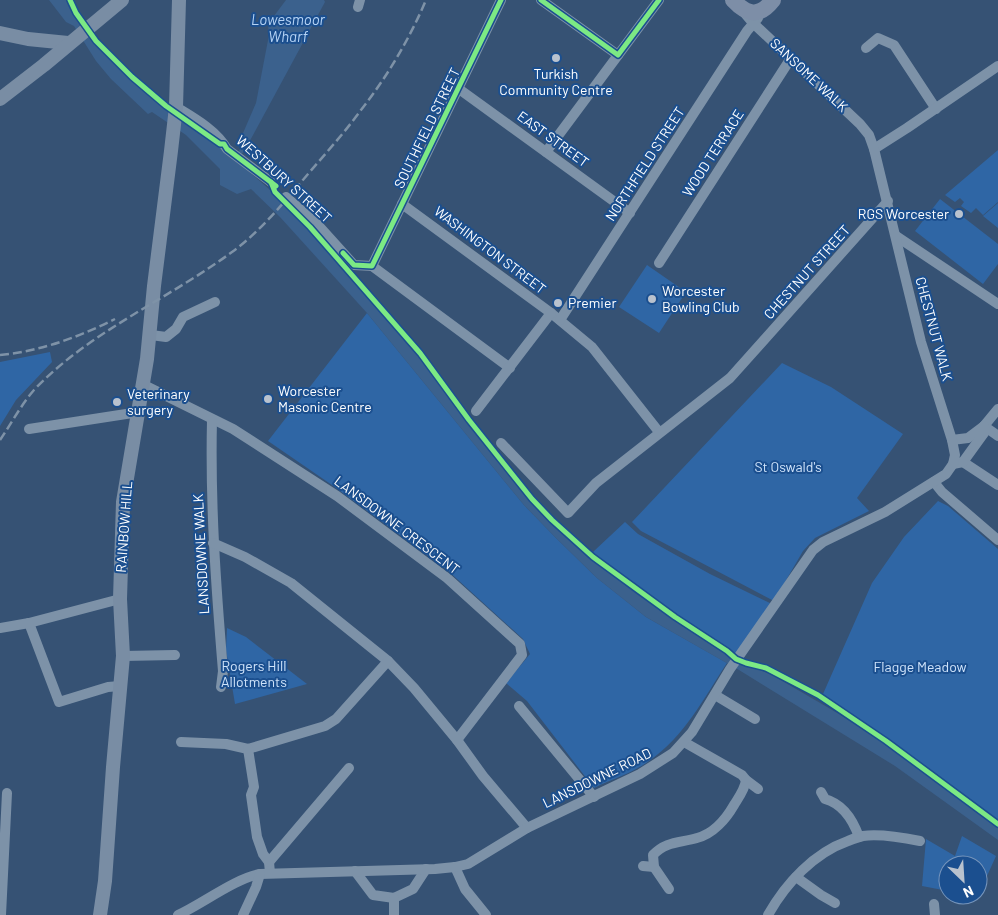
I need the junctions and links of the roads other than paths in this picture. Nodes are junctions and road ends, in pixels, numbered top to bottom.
1 (121, 0) edge
2 (179, 0) edge
3 (501, 0) edge
4 (541, 0) edge
5 (659, 0) edge
6 (737, 4) edge
7 (770, 4) edge
8 (754, 23) junction
9 (0, 33) edge
10 (71, 41) junction
11 (866, 48) dead end
12 (618, 55) junction
13 (791, 58) junction
14 (998, 66) edge
15 (459, 89) junction
16 (0, 99) edge
17 (936, 108) junction
18 (176, 110) junction
19 (874, 149) junction
20 (546, 152) junction
21 (271, 182) dead end
22 (286, 197) dead end
23 (888, 201) junction
24 (402, 204) junction
25 (630, 213) junction
26 (896, 236) junction
27 (918, 252) junction
28 (901, 258) junction
29 (659, 263) dead end
30 (372, 266) junction
31 (215, 302) dead end
32 (998, 304) edge
33 (551, 313) junction
34 (560, 320) junction
35 (150, 335) junction
36 (510, 368) junction
37 (144, 384) junction
38 (998, 409) edge
39 (476, 411) dead end
40 (139, 412) junction
41 (212, 420) junction
42 (984, 426) junction
43 (29, 429) dead end
44 (659, 432) junction
45 (998, 436) edge
46 (952, 440) junction
47 (501, 444) dead end
48 (958, 463) junction
49 (934, 482) junction
50 (998, 485) edge
51 (998, 540) edge
52 (213, 543) junction
53 (120, 599) junction
54 (29, 623) junction
55 (0, 628) edge
56 (175, 655) dead end
57 (123, 656) junction
58 (388, 662) junction
59 (120, 686) junction
60 (221, 687) dead end
61 (715, 695) junction
62 (519, 706) dead end
63 (755, 719) dead end
64 (457, 740) junction
65 (181, 742) dead end
66 (684, 742) junction
67 (248, 750) junction
68 (349, 768) dead end
69 (746, 780) junction
70 (758, 789) dead end
71 (821, 792) dead end
72 (7, 794) dead end
73 (594, 797) junction
74 (527, 828) junction
75 (859, 838) junction
76 (920, 841) dead end
77 (643, 866) dead end
78 (455, 867) junction
79 (654, 867) junction
80 (426, 869) junction
81 (267, 870) junction
82 (355, 871) junction
83 (796, 877) junction
84 (669, 889) dead end
85 (394, 898) junction
86 (835, 902) dead end
87 (934, 904) dead end
88 (1, 915) edge
89 (100, 915) edge
90 (178, 915) edge
91 (243, 915) edge
92 (394, 915) edge
93 (486, 915) edge
94 (768, 915) edge
95 (935, 915) edge

1 - 10 main road
2 - 18 main road, RAINBOW HILL
3 - 15 street, SOUTHFIELD STREET
4 - 12 street
5 - 12 street
6 - 7 main road
6 - 8 street, SANSOME WALK
7 - 8 street, NORTHFIELD STREET
8 - 13 street, SANSOME WALK
8 - 25 street, NORTHFIELD STREET
9 - 10 main road
10 - 16 main road
11 - 17 street
12 - 20 street
13 - 19 street, SANSOME WALK
13 - 29 street, WOOD TERRACE
14 - 17 street
15 - 20 street, EAST STREET
15 - 24 street, SOUTHFIELD STREET
17 - 19 street
18 - 21 street, WESTBURY STREET
18 - 35 main road, RAINBOW HILL
19 - 23 street
20 - 25 street, EAST STREET
22 - 30 street, WESTBURY STREET
23 - 26 street, CHESTNUT WALK
23 - 44 street, CHESTNUT STREET
24 - 30 street, SOUTHFIELD STREET
24 - 33 street, WASHINGTON STREET
25 - 34 street, NORTHFIELD STREET
26 - 27 street
26 - 28 street, CHESTNUT WALK
27 - 28 street
27 - 32 street
28 - 46 street, CHESTNUT WALK
30 - 36 street
31 - 35 street
33 - 34 street, WASHINGTON STREET
33 - 36 street
34 - 44 street, WASHINGTON STREET
35 - 37 main road, RAINBOW HILL
36 - 39 street
37 - 40 main road, RAINBOW HILL
37 - 41 street, LANSDOWNE CRESCENT
38 - 42 street, LANSDOWNE ROAD
40 - 43 street
40 - 53 main road, RAINBOW HILL
41 - 52 street, LANSDOWNE WALK
41 - 64 street, LANSDOWNE CRESCENT
42 - 45 street
42 - 46 street, LANSDOWNE ROAD
42 - 48 street, LANSDOWNE ROAD
44 - 47 street, CHESTNUT STREET
46 - 48 street, CHESTNUT WALK
48 - 49 street, LANSDOWNE ROAD
48 - 50 street
49 - 51 street
49 - 61 street, LANSDOWNE ROAD
52 - 58 street
52 - 60 street, LANSDOWNE WALK
53 - 54 street
53 - 57 main road, RAINBOW HILL
54 - 55 street
54 - 59 street
56 - 57 street
57 - 59 main road, RAINBOW HILL
58 - 64 street
58 - 67 street
59 - 89 main road, RAINBOW HILL
61 - 63 street
61 - 66 street, LANSDOWNE ROAD
62 - 73 street
64 - 74 street
65 - 67 street
66 - 69 street
66 - 73 street, LANSDOWNE ROAD
67 - 81 street
68 - 81 street
69 - 70 street
69 - 79 street
71 - 75 street
72 - 88 street
73 - 74 street, LANSDOWNE ROAD
74 - 78 street, LANSDOWNE ROAD
75 - 76 street
75 - 83 street
77 - 79 street
78 - 80 street, LANSDOWNE ROAD
78 - 93 street
79 - 84 street
80 - 82 street, LANSDOWNE ROAD
80 - 85 street
81 - 82 street, LANSDOWNE ROAD
81 - 90 street, LANSDOWNE ROAD
81 - 91 street
82 - 85 street
83 - 86 street
83 - 94 street
85 - 92 street
87 - 95 street

